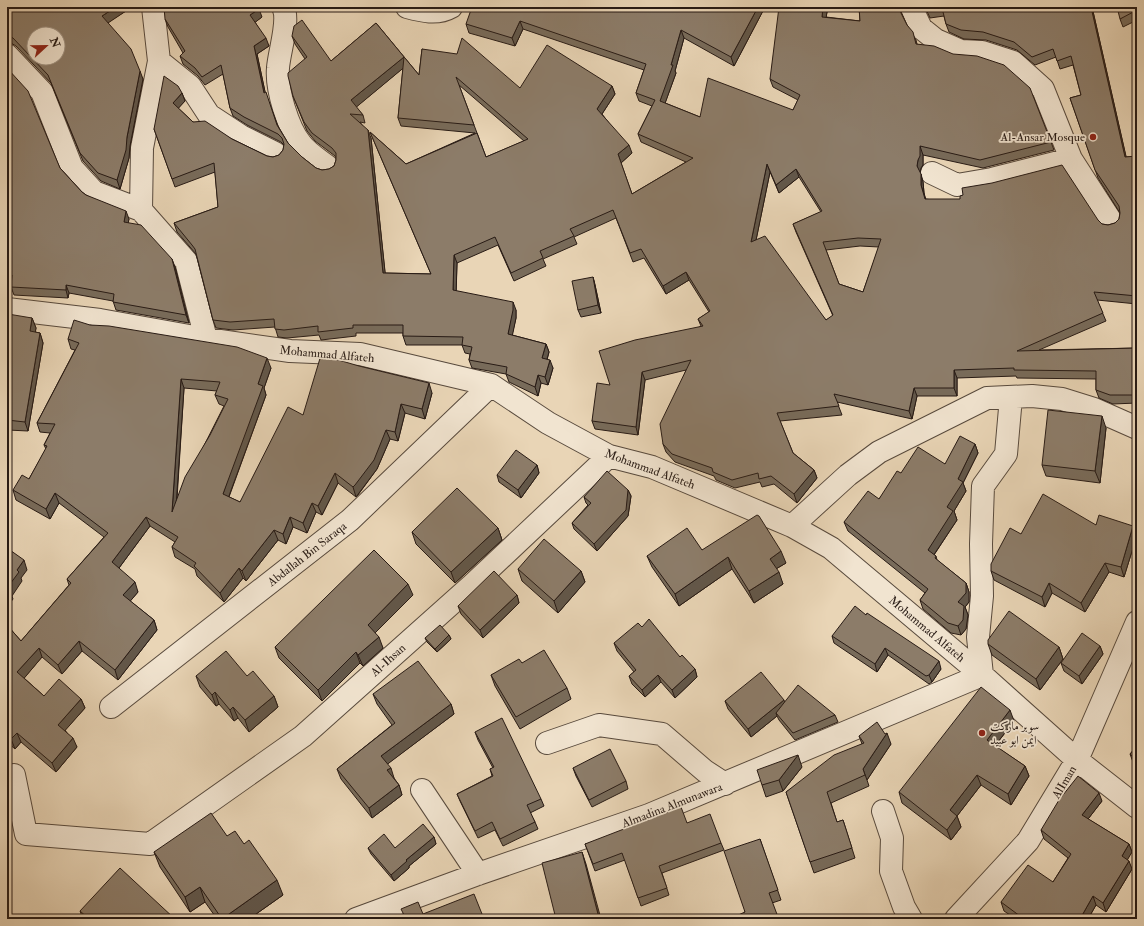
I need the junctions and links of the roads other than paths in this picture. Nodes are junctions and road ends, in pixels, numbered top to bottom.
1 (153, 7) edge
2 (283, 7) edge
3 (407, 7) edge
4 (451, 7) edge
5 (911, 7) edge
6 (7, 55) edge
7 (159, 61) junction
8 (275, 153) dead end
9 (1071, 159) junction
10 (327, 166) dead end
11 (932, 173) dead end
12 (141, 210) junction
13 (1111, 221) dead end
14 (7, 309) edge
15 (206, 339) junction
16 (491, 385) junction
17 (1010, 397) junction
18 (1136, 428) edge
19 (609, 456) junction
20 (792, 526) junction
21 (1137, 622) edge
22 (982, 675) junction
23 (111, 707) dead end
24 (547, 743) dead end
25 (1077, 760) junction
26 (9, 773) edge
27 (724, 784) junction
28 (422, 790) dead end
29 (1137, 807) edge
30 (883, 811) dead end
31 (478, 874) junction
32 (356, 919) edge
33 (910, 919) edge
34 (956, 919) edge

1 - 7 street
2 - 10 street
3 - 4 street
5 - 9 street
6 - 12 street
7 - 8 street
7 - 12 street
9 - 11 street
9 - 13 street
12 - 15 street
14 - 15 street, Mohammad Alfateh
15 - 16 street, Mohammad Alfateh
16 - 19 street, Mohammad Alfateh
16 - 23 street, Abdallah Bin Saraqa
17 - 18 street
17 - 20 street
17 - 22 street
19 - 20 street, Mohammad Alfateh
19 - 26 street, Al-Ihsan
20 - 22 street, Mohammad Alfateh
21 - 25 street, AlIman
22 - 25 street, Mohammad Alfateh
22 - 27 street, Almadina Almunawara
24 - 27 street
25 - 29 street, Mohammad Alfateh
25 - 34 street, AlIman
27 - 31 street, Almadina Almunawara
28 - 31 street
30 - 33 street
31 - 32 street, Almadina Almunawara

